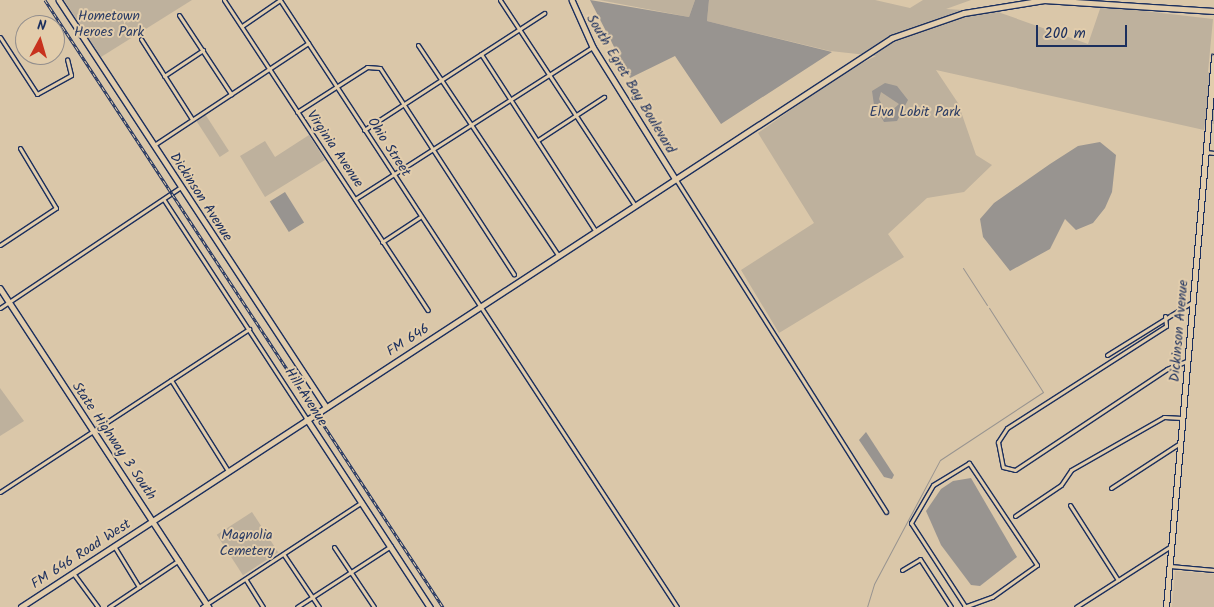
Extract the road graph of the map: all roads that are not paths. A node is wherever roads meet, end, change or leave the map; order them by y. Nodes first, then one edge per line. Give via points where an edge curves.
1 (59, 0) edge
2 (224, 0) edge
3 (280, 0) edge
4 (572, 0) edge
5 (501, 1) edge
6 (1214, 11) edge
7 (544, 13) dead end
8 (179, 15) dead end
9 (242, 26) junction
10 (519, 29) junction
11 (0, 38) edge
12 (141, 39) dead end
13 (308, 43) junction
14 (418, 45) dead end
15 (593, 47) junction
16 (203, 50) junction
17 (481, 54) junction
18 (1214, 57) edge
19 (67, 59) dead end
20 (270, 69) junction
21 (548, 74) junction
22 (164, 76) junction
23 (442, 80) junction
24 (337, 87) junction
25 (231, 94) junction
26 (604, 97) dead end
27 (510, 98) junction
28 (404, 104) junction
29 (297, 112) junction
30 (576, 115) junction
31 (192, 119) junction
32 (471, 124) junction
33 (364, 130) junction
34 (538, 140) junction
35 (154, 145) junction
36 (20, 148) dead end
37 (432, 149) junction
38 (1206, 152) junction
39 (1214, 153) edge
40 (393, 174) junction
41 (675, 178) junction
42 (181, 187) junction
43 (355, 199) junction
44 (164, 200) junction
45 (634, 204) junction
46 (420, 217) junction
47 (595, 230) junction
48 (382, 242) junction
49 (0, 244) edge
50 (558, 255) junction
51 (514, 274) dead end
52 (0, 288) edge
53 (9, 302) junction
54 (1192, 302) junction
55 (479, 307) junction
56 (0, 308) edge
57 (428, 310) dead end
58 (1165, 316) junction
59 (249, 329) junction
60 (1107, 355) dead end
61 (1187, 361) junction
62 (172, 380) junction
63 (326, 407) junction
64 (1182, 418) junction
65 (307, 419) junction
66 (93, 430) junction
67 (1180, 443) junction
68 (228, 471) junction
69 (1111, 488) dead end
70 (0, 492) edge
71 (362, 502) junction
72 (1070, 505) dead end
73 (886, 512) dead end
74 (1015, 516) dead end
75 (153, 520) junction
76 (323, 529) junction
77 (326, 533) dead end
78 (114, 546) junction
79 (391, 546) junction
80 (1171, 546) junction
81 (334, 547) dead end
82 (284, 555) junction
83 (179, 560) junction
84 (1170, 566) junction
85 (902, 570) dead end
86 (1214, 570) edge
87 (351, 572) junction
88 (73, 573) junction
89 (246, 580) junction
90 (1118, 580) junction
91 (140, 587) junction
92 (312, 597) junction
93 (208, 605) edge
94 (964, 606) edge
95 (21, 607) edge
96 (98, 607) edge
97 (109, 607) edge
98 (202, 607) edge
99 (263, 607) edge
100 (297, 607) edge
101 (319, 607) edge
102 (374, 607) edge
103 (430, 607) edge
104 (677, 607) edge
105 (951, 607) edge
106 (1076, 607) edge
107 (1166, 607) edge

1 - 35 main road, Dickinson Avenue
2 - 9 street, Virginia Avenue
3 - 9 street
3 - 13 street, Ohio Street
4 - 15 main road, South Egret Bay Boulevard
5 - 10 street
6 - 41 main road, FM 646 via 1044,0 964,12 892,38
7 - 10 street
8 - 16 street
9 - 20 street, Virginia Avenue
10 - 17 street
10 - 21 street
11 - 19 street via 37,94 71,75
12 - 22 street
13 - 20 street
13 - 24 street, Ohio Street
14 - 23 street
15 - 21 street
15 - 41 main road, South Egret Bay Boulevard
16 - 22 street
16 - 25 street
17 - 23 street
17 - 27 street
18 - 38 main road, Dickinson Avenue
20 - 25 street
20 - 29 street, Virginia Avenue
21 - 27 street
21 - 30 street
22 - 31 street
23 - 28 street
23 - 32 street
24 - 28 street via 367,68 382,69
24 - 29 street
24 - 33 street, Ohio Street
25 - 31 street
26 - 30 street
27 - 32 street
27 - 34 street
28 - 33 street
28 - 37 street
29 - 43 street, Virginia Avenue
30 - 34 street
30 - 45 street
31 - 35 street
32 - 37 street
32 - 50 street
33 - 40 street, Ohio Street
34 - 47 street
35 - 42 main road, Dickinson Avenue
36 - 49 street via 56,206
37 - 40 street
37 - 51 street
38 - 39 street
38 - 54 main road, Dickinson Avenue
40 - 43 street
40 - 46 street, Ohio Street
41 - 45 main road, FM 646 / FM 646
41 - 73 street
42 - 44 street
42 - 63 main road, Dickinson Avenue
43 - 48 street, Virginia Avenue
44 - 53 street
44 - 59 street, Hill Avenue
45 - 47 main road, FM 646 / FM 646
46 - 48 street
46 - 55 street, Ohio Street
47 - 50 main road, FM 646 / FM 646
48 - 57 street, Virginia Avenue
50 - 55 main road, FM 646 / FM 646
52 - 53 main road, State Highway 3 South
53 - 56 street
53 - 66 main road, State Highway 3 South
54 - 58 street
54 - 61 main road, Dickinson Avenue
55 - 63 main road, FM 646 / FM 646
55 - 104 street, Ohio Street
58 - 60 street
58 - 61 street via 1166,326 1007,428 998,442 1003,467 1014,470 1180,361
59 - 62 street
59 - 65 street, Hill Avenue
61 - 64 main road, Dickinson Avenue
62 - 66 street
62 - 68 street
63 - 65 main road, FM 646 / FM 646
64 - 67 main road, Dickinson Avenue
64 - 74 street via 1164,417 1072,470 1061,485
65 - 68 main road, FM 646 / FM 646
65 - 71 main road, Hill Avenue
66 - 70 street
66 - 75 main road, State Highway 3 South
67 - 69 street
67 - 80 main road, Dickinson Avenue
68 - 75 main road, FM 646 / FM 646
71 - 76 street
71 - 79 main road, Hill Avenue
72 - 90 street
75 - 78 main road, FM 646 Road West / FM 646
75 - 83 main road, State Highway 3 South
76 - 77 street
76 - 82 street
78 - 88 main road, FM 646 Road West / FM 646
78 - 91 street
79 - 87 street
79 - 103 main road, Hill Avenue
80 - 84 main road, Dickinson Avenue
80 - 90 street
81 - 87 street
82 - 89 street
82 - 92 street
83 - 91 street
83 - 93 main road, State Highway 3 South
84 - 86 street
84 - 107 main road, Dickinson Avenue
85 - 105 street via 920,559
87 - 92 street
87 - 102 street
88 - 95 main road, FM 646 Road West / FM 646
88 - 96 street
89 - 93 street
89 - 99 street
90 - 106 street
91 - 97 street
92 - 100 street
92 - 101 street
93 - 98 street
94 - 94 street via 911,523 933,485 969,463 1037,565 992,597

